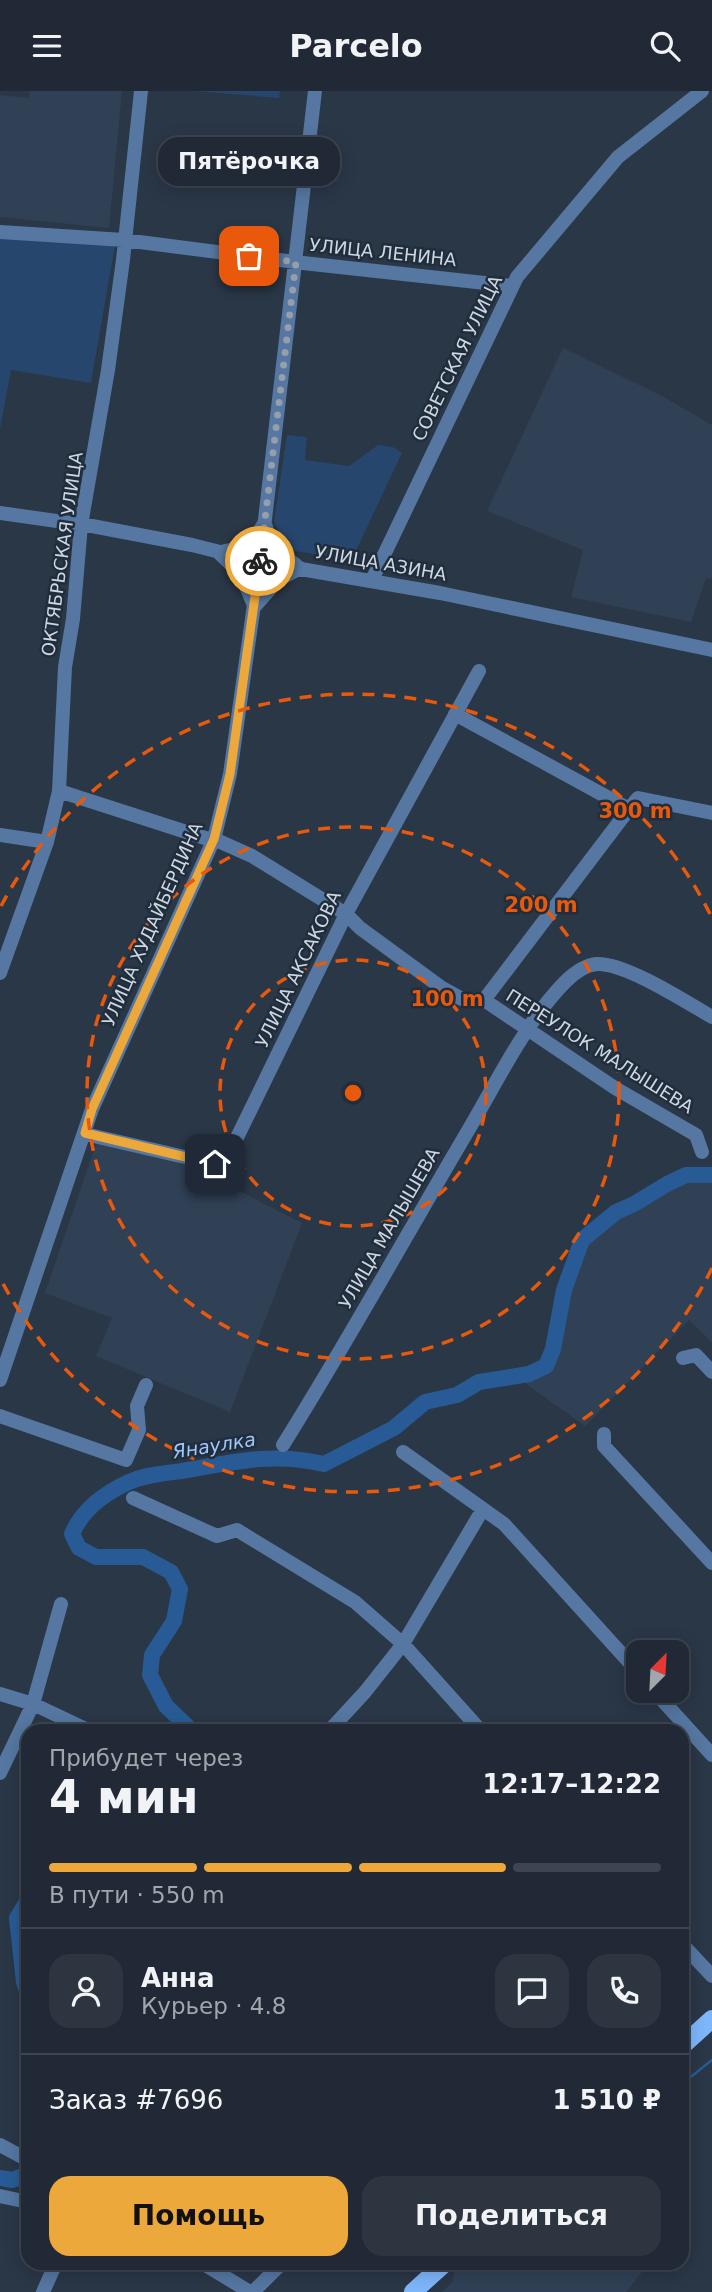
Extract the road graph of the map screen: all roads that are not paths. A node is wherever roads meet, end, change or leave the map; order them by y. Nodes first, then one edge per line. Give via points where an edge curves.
1 (141, 91) edge
2 (315, 91) edge
3 (702, 91) edge
4 (0, 232) edge
5 (124, 240) junction
6 (296, 262) junction
7 (512, 286) junction
8 (0, 513) edge
9 (265, 520) junction
10 (81, 525) junction
11 (216, 552) junction
12 (260, 562) junction
13 (300, 568) junction
14 (372, 580) junction
15 (254, 607) junction
16 (712, 650) edge
17 (479, 671) dead end
18 (454, 714) junction
19 (59, 791) junction
20 (629, 810) junction
21 (712, 813) edge
22 (0, 835) edge
23 (214, 839) junction
24 (47, 842) junction
25 (346, 915) junction
26 (0, 973) edge
27 (484, 1000) junction
28 (712, 1017) edge
29 (528, 1030) junction
30 (85, 1133) junction
31 (702, 1152) dead end
32 (683, 1358) dead end
33 (712, 1371) edge
34 (0, 1380) edge
35 (146, 1385) dead end
36 (0, 1416) edge
37 (604, 1434) dead end
38 (284, 1445) dead end
39 (403, 1452) dead end
40 (133, 1498) dead end
41 (483, 1509) junction
42 (712, 1563) edge
43 (61, 1604) dead end
44 (403, 1644) junction
45 (626, 1659) edge
46 (0, 1694) edge
47 (665, 1703) edge
48 (33, 1704) junction
49 (23, 1724) edge
50 (75, 1724) edge
51 (335, 1724) edge
52 (471, 1724) edge
53 (684, 1724) edge
54 (21, 1729) edge
55 (689, 1730) edge
56 (712, 1755) edge
57 (0, 1773) edge
58 (689, 1951) edge
59 (712, 1976) edge
60 (712, 2019) edge
61 (689, 2040) edge
62 (0, 2145) edge
63 (21, 2156) edge
64 (0, 2196) edge
65 (21, 2200) edge
66 (53, 2270) edge
67 (214, 2270) edge
68 (275, 2270) edge
69 (437, 2270) edge
70 (43, 2292) edge
71 (251, 2292) edge
72 (413, 2292) edge

1 - 5 street, ОКТЯБРЬСКАЯ УЛИЦА
2 - 6 street, УЛИЦА ХУДАЙБЕРДИНА
3 - 7 street, СОВЕТСКАЯ УЛИЦА via 618,157
4 - 5 street, УЛИЦА ЛЕНИНА
5 - 6 street, УЛИЦА ЛЕНИНА
5 - 10 street, ОКТЯБРЬСКАЯ УЛИЦА via 108,370
6 - 7 street, УЛИЦА ЛЕНИНА
6 - 9 street, УЛИЦА ХУДАЙБЕРДИНА
7 - 14 street, СОВЕТСКАЯ УЛИЦА
8 - 10 street, УЛИЦА АЗИНА
9 - 11 street via 241,550
9 - 12 street, УЛИЦА ХУДАЙБЕРДИНА
9 - 13 street via 272,544
10 - 11 street, УЛИЦА АЗИНА
10 - 19 street, ОКТЯБРЬСКАЯ УЛИЦА via 65,667
11 - 12 street, УЛИЦА АЗИНА
11 - 15 street via 241,574
12 - 13 street, УЛИЦА АЗИНА
12 - 15 street, УЛИЦА ХУДАЙБЕРДИНА
13 - 14 street, УЛИЦА АЗИНА
13 - 15 street via 278,580
14 - 16 street, УЛИЦА АЗИНА
15 - 23 street, УЛИЦА ХУДАЙБЕРДИНА via 230,774
17 - 18 street, УЛИЦА АКСАКОВА
18 - 20 street
18 - 25 street, УЛИЦА АКСАКОВА
19 - 23 street, ПЕРЕУЛОК МАЛЫШЕВА
19 - 24 street, ОКТЯБРЬСКАЯ УЛИЦА
20 - 21 street via 638,799
20 - 27 street
22 - 24 street
23 - 25 street, ПЕРЕУЛОК МАЛЫШЕВА via 252,856
23 - 30 street, УЛИЦА ХУДАЙБЕРДИНА
24 - 26 street, ОКТЯБРЬСКАЯ УЛИЦА
25 - 27 street, ПЕРЕУЛОК МАЛЫШЕВА via 442,988 462,999
25 - 30 street, УЛИЦА АКСАКОВА via 229,1154 215,1164
27 - 29 street, ПЕРЕУЛОК МАЛЫШЕВА
28 - 29 street, УЛИЦА МАЛЫШЕВА via 647,980 597,964 579,969 564,983
29 - 31 street, ПЕРЕУЛОК МАЛЫШЕВА via 696,1135
29 - 38 street, УЛИЦА МАЛЫШЕВА
30 - 34 street, УЛИЦА ХУДАЙБЕРДИНА
32 - 33 street via 696,1355
35 - 36 street via 137,1406 139,1430 126,1460
37 - 42 street via 604,1446
39 - 41 street
40 - 44 street via 217,1537 237,1530 355,1602
41 - 44 street
41 - 45 street via 504,1524
43 - 48 street
44 - 51 street
44 - 52 street
46 - 48 street
47 - 53 street
48 - 49 street
48 - 50 street
54 - 57 street
55 - 56 street
58 - 59 street
60 - 61 main road
62 - 63 street
64 - 65 street
66 - 70 street
67 - 71 street
68 - 71 street
69 - 72 main road

